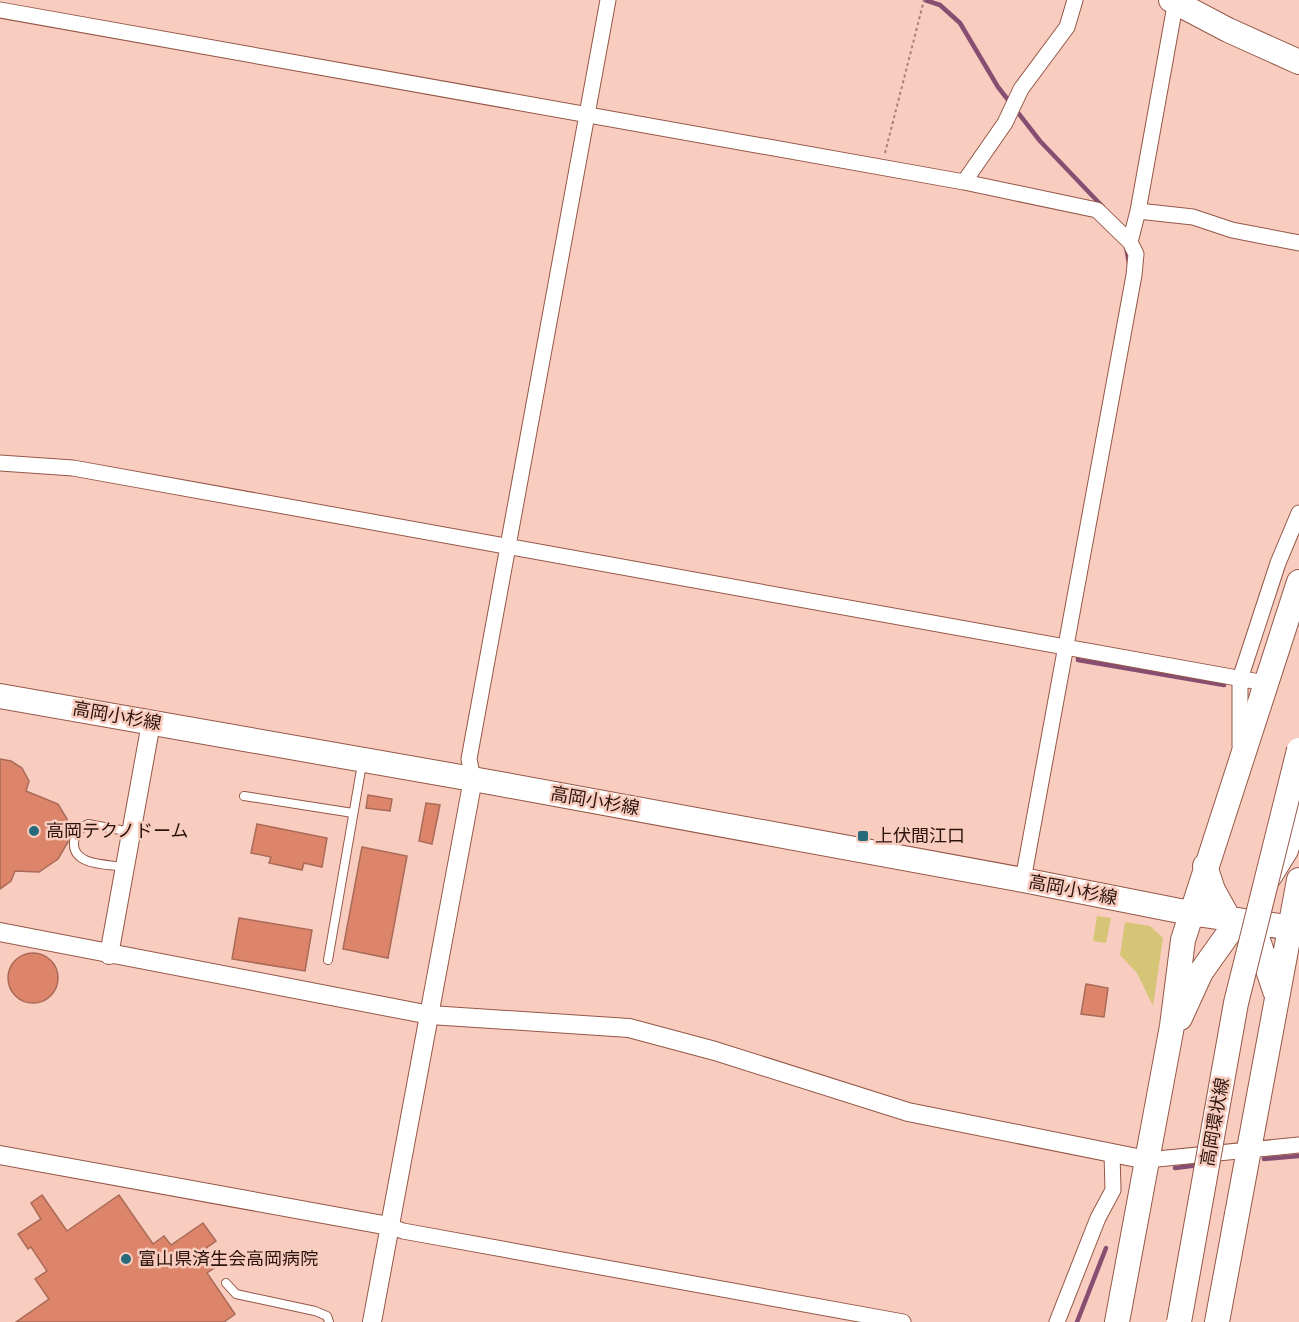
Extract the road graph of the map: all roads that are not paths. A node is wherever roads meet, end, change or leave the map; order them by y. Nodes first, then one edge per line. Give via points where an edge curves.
1 (608, 0) edge
2 (1075, 0) edge
3 (1174, 1) edge
4 (0, 10) edge
5 (1299, 62) edge
6 (586, 116) junction
7 (964, 182) junction
8 (1138, 211) junction
9 (1129, 242) junction
10 (1299, 243) edge
11 (0, 463) edge
12 (1299, 513) edge
13 (508, 548) junction
14 (1299, 582) edge
15 (1067, 646) junction
16 (1240, 679) junction
17 (1265, 683) junction
18 (0, 696) edge
19 (151, 723) junction
20 (1299, 750) edge
21 (363, 760) junction
22 (1240, 762) junction
23 (473, 779) junction
24 (244, 796) dead end
25 (1299, 810) edge
26 (353, 813) junction
27 (132, 832) junction
28 (1205, 866) junction
29 (125, 867) junction
30 (1023, 880) junction
31 (1299, 880) edge
32 (1190, 913) junction
33 (1241, 921) junction
34 (1294, 928) edge
35 (0, 932) edge
36 (109, 955) junction
37 (328, 960) dead end
38 (1278, 1002) junction
39 (430, 1015) junction
40 (1170, 1039) junction
41 (1299, 1145) edge
42 (1249, 1151) junction
43 (1112, 1154) junction
44 (0, 1155) edge
45 (1147, 1160) junction
46 (389, 1226) junction
47 (226, 1283) dead end
48 (329, 1322) edge
49 (372, 1322) edge
50 (903, 1322) edge
51 (1057, 1322) edge
52 (1117, 1322) edge
53 (1179, 1322) edge
54 (1217, 1322) edge

1 - 6 street
2 - 7 street via 1067,27 1021,89 1005,123
3 - 5 main road
3 - 8 street
4 - 6 street
6 - 7 street
6 - 13 street
7 - 9 street via 1097,210
8 - 9 street
8 - 10 street via 1193,217 1232,230
9 - 15 street via 1136,254 1134,275
11 - 13 street via 73,468
12 - 16 street via 1278,562
13 - 15 street
13 - 23 street via 469,759
14 - 17 main road
15 - 16 street
15 - 30 street
16 - 17 street
16 - 22 street
17 - 22 main road
18 - 19 main road, 高岡小杉線
19 - 21 main road, 高岡小杉線
19 - 27 street
20 - 53 main road, 高岡環状線, bridge via 1236,1003
21 - 23 main road, 高岡小杉線
21 - 26 lane
22 - 28 main road
23 - 30 main road, 高岡小杉線
23 - 39 street
24 - 26 lane
25 - 33 main road via 1286,850
26 - 37 lane
27 - 29 street
27 - 29 lane via 88,824 80,829 74,842 76,855 83,860
28 - 32 main road
28 - 33 main road via 1213,890
29 - 36 street
30 - 32 main road, 高岡小杉線
31 - 34 main road
32 - 33 main road
32 - 40 main road
33 - 34 main road
33 - 38 main road
33 - 40 main road via 1201,972
34 - 38 main road
35 - 36 street
36 - 39 street
38 - 42 main road
39 - 43 street via 629,1028 716,1050 908,1112
39 - 46 street
40 - 45 main road
41 - 42 street
42 - 45 street
42 - 54 main road
43 - 45 street
43 - 51 street via 1113,1190
44 - 46 street
45 - 52 main road
46 - 49 street
46 - 50 street
47 - 48 lane via 236,1294 315,1311 327,1316

